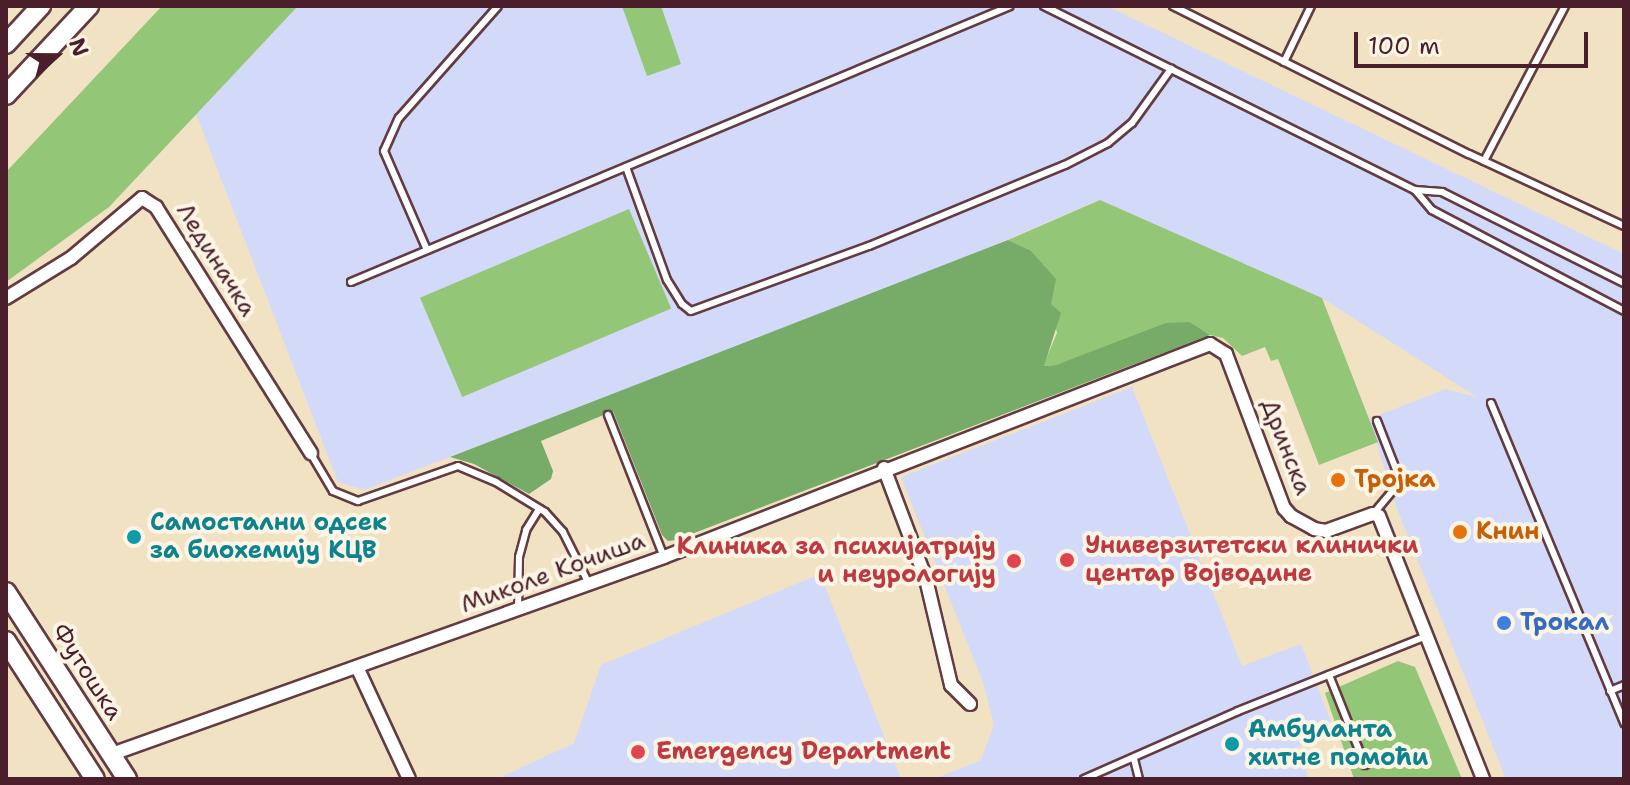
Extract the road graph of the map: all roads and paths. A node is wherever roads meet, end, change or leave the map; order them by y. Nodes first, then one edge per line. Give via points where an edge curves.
1 (41, 6) edge
2 (89, 6) edge
3 (498, 6) edge
4 (1010, 6) edge
5 (1044, 6) edge
6 (1173, 6) edge
7 (1311, 6) edge
8 (1565, 6) edge
9 (6, 44) edge
10 (1284, 62) junction
11 (1171, 69) junction
12 (6, 95) edge
13 (1484, 161) junction
14 (626, 167) junction
15 (1415, 190) junction
16 (1624, 226) edge
17 (427, 250) junction
18 (351, 282) dead end
19 (1624, 283) edge
20 (6, 298) edge
21 (1624, 311) edge
22 (1226, 354) joint
23 (1491, 403) dead end
24 (608, 415) dead end
25 (1377, 421) dead end
26 (311, 453) joint
27 (884, 468) junction
28 (539, 509) junction
29 (1373, 514) junction
30 (664, 557) junction
31 (589, 584) junction
32 (6, 592) edge
33 (518, 610) junction
34 (1426, 636) junction
35 (6, 641) edge
36 (357, 667) junction
37 (1329, 675) junction
38 (1624, 685) edge
39 (1610, 691) junction
40 (970, 704) dead end
41 (1624, 723) edge
42 (112, 754) junction
43 (1134, 759) junction
44 (1365, 765) dead end
45 (95, 779) edge
46 (127, 779) edge
47 (409, 779) edge
48 (1084, 779) edge
49 (1139, 779) edge
50 (1483, 779) edge

1 - 9 main road
2 - 12 main road
3 - 17 lane via 399,118 384,151
4 - 14 lane
5 - 11 lane
6 - 10 lane
7 - 10 lane
8 - 13 lane
10 - 13 lane
11 - 14 lane via 1132,123 1076,160 869,246 691,311 667,280
11 - 15 lane
13 - 16 lane
14 - 17 lane
15 - 19 lane via 1442,192
15 - 21 lane via 1432,210
17 - 18 lane
20 - 26 street, Лединачка via 71,258 142,198 156,207
22 - 27 street, Миколе Кочиша via 1216,345 1202,347
22 - 29 street, Дринска via 1291,516 1326,531
23 - 39 lane
24 - 30 lane
25 - 29 lane via 1397,472 1397,486
26 - 28 lane via 333,491 358,501 458,466
27 - 30 street, Миколе Кочиша
27 - 40 street via 926,579 951,685
28 - 31 lane via 563,532
28 - 33 lane via 519,557
29 - 34 street via 1379,516
30 - 31 street, Миколе Кочиша
31 - 33 street, Миколе Кочиша
32 - 42 main road, Футошка
33 - 36 street, Миколе Кочиша
34 - 37 lane
34 - 50 street
35 - 45 main road
36 - 42 street, Миколе Кочиша
36 - 47 street
37 - 43 lane
37 - 44 lane
38 - 39 lane
39 - 41 lane
42 - 46 main road, Футошка
43 - 48 lane
43 - 49 lane

